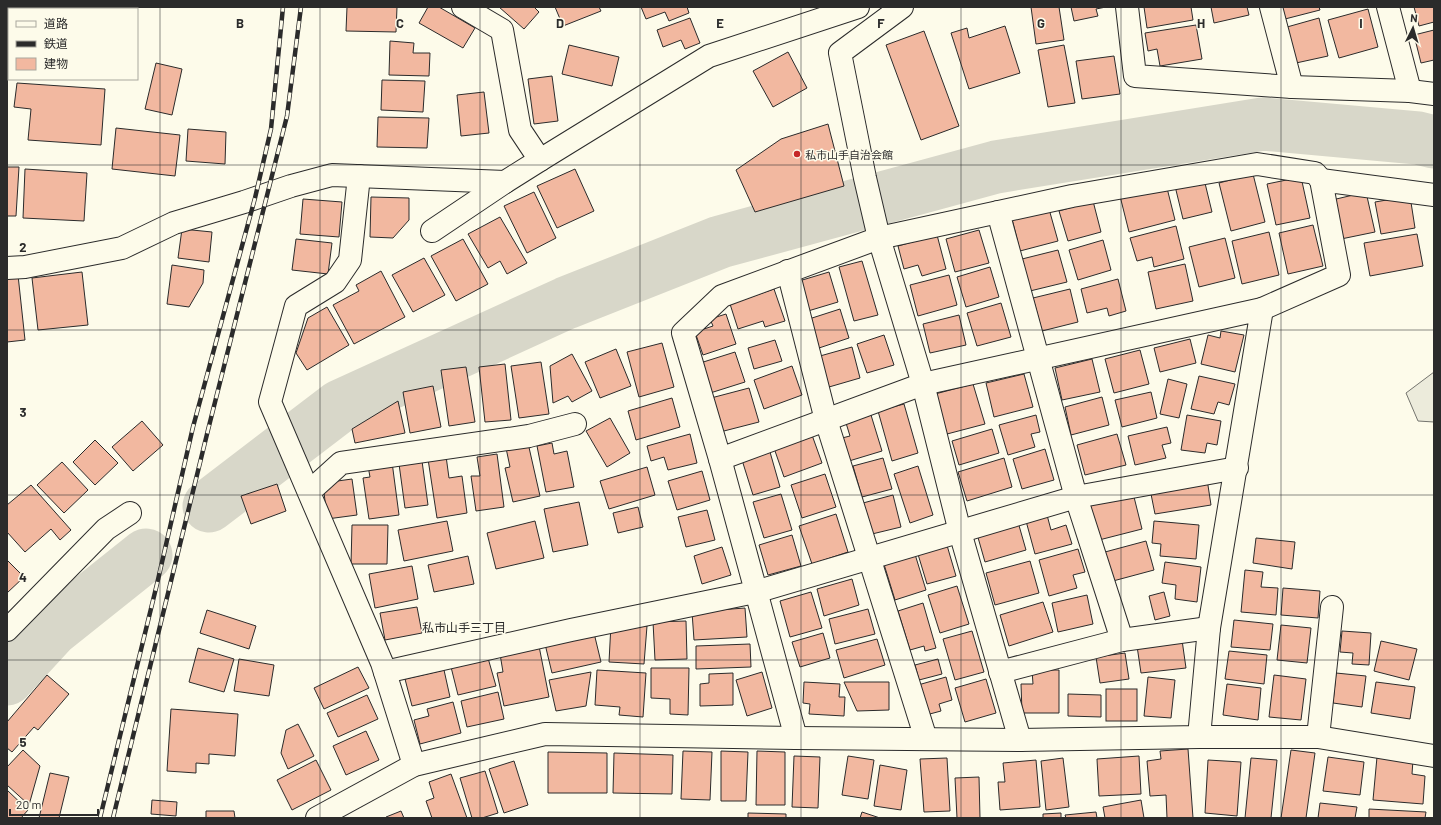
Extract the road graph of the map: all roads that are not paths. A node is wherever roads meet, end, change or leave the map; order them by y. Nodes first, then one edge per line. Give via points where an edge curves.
1 (463, 7) edge
2 (858, 7) edge
3 (902, 7) edge
4 (1127, 7) edge
5 (1271, 7) edge
6 (1388, 7) edge
7 (1292, 87) junction
8 (1410, 91) junction
9 (1434, 94) edge
10 (540, 160) junction
11 (359, 176) junction
12 (1321, 180) junction
13 (504, 182) junction
14 (1434, 195) edge
15 (998, 212) junction
16 (432, 232) dead end
17 (878, 238) junction
18 (7, 268) edge
19 (788, 272) junction
20 (1262, 309) junction
21 (1038, 358) junction
22 (923, 384) junction
23 (826, 420) junction
24 (575, 424) dead end
25 (720, 459) junction
26 (1236, 468) junction
27 (308, 488) junction
28 (1076, 497) junction
29 (130, 513) dead end
30 (960, 532) junction
31 (870, 558) junction
32 (755, 592) junction
33 (1332, 607) dead end
34 (1209, 628) junction
35 (7, 630) edge
36 (1122, 640) junction
37 (385, 672) junction
38 (1000, 672) junction
39 (1199, 737) junction
40 (1318, 737) junction
41 (796, 738) junction
42 (926, 739) junction
43 (1020, 740) junction
44 (1434, 756) edge
45 (414, 765) junction
46 (317, 818) edge

1 - 10 street via 502,30 520,130
2 - 10 street via 709,56
3 - 17 street via 840,53
4 - 7 street via 1135,76
5 - 7 street
6 - 8 street
7 - 8 street
8 - 9 street
10 - 13 street
11 - 13 street
11 - 18 street via 332,175 291,186 174,223 122,248 25,267
11 - 27 street via 350,260 336,282 296,306 270,402
12 - 14 street
12 - 15 street via 1315,174 1257,164 1072,196
12 - 20 street via 1339,275
13 - 16 street
15 - 17 street
15 - 21 street
17 - 19 street
17 - 22 street
19 - 23 street
19 - 25 street via 722,296 683,333
20 - 21 street
20 - 26 street
21 - 22 street
21 - 28 street
22 - 23 street
22 - 30 street
23 - 25 street
23 - 31 street
24 - 27 street via 529,436 341,463
25 - 32 street
26 - 28 street
26 - 34 street
27 - 37 street
28 - 30 street
28 - 36 street
29 - 35 street via 106,529
30 - 31 street
30 - 38 street
31 - 32 street
31 - 42 street
32 - 37 street
32 - 41 street
33 - 40 street
34 - 36 street
34 - 39 street
36 - 38 street
37 - 45 street
38 - 43 street
39 - 40 street
39 - 43 street
40 - 44 street
41 - 42 street
41 - 45 street via 546,734
42 - 43 street
45 - 46 street

